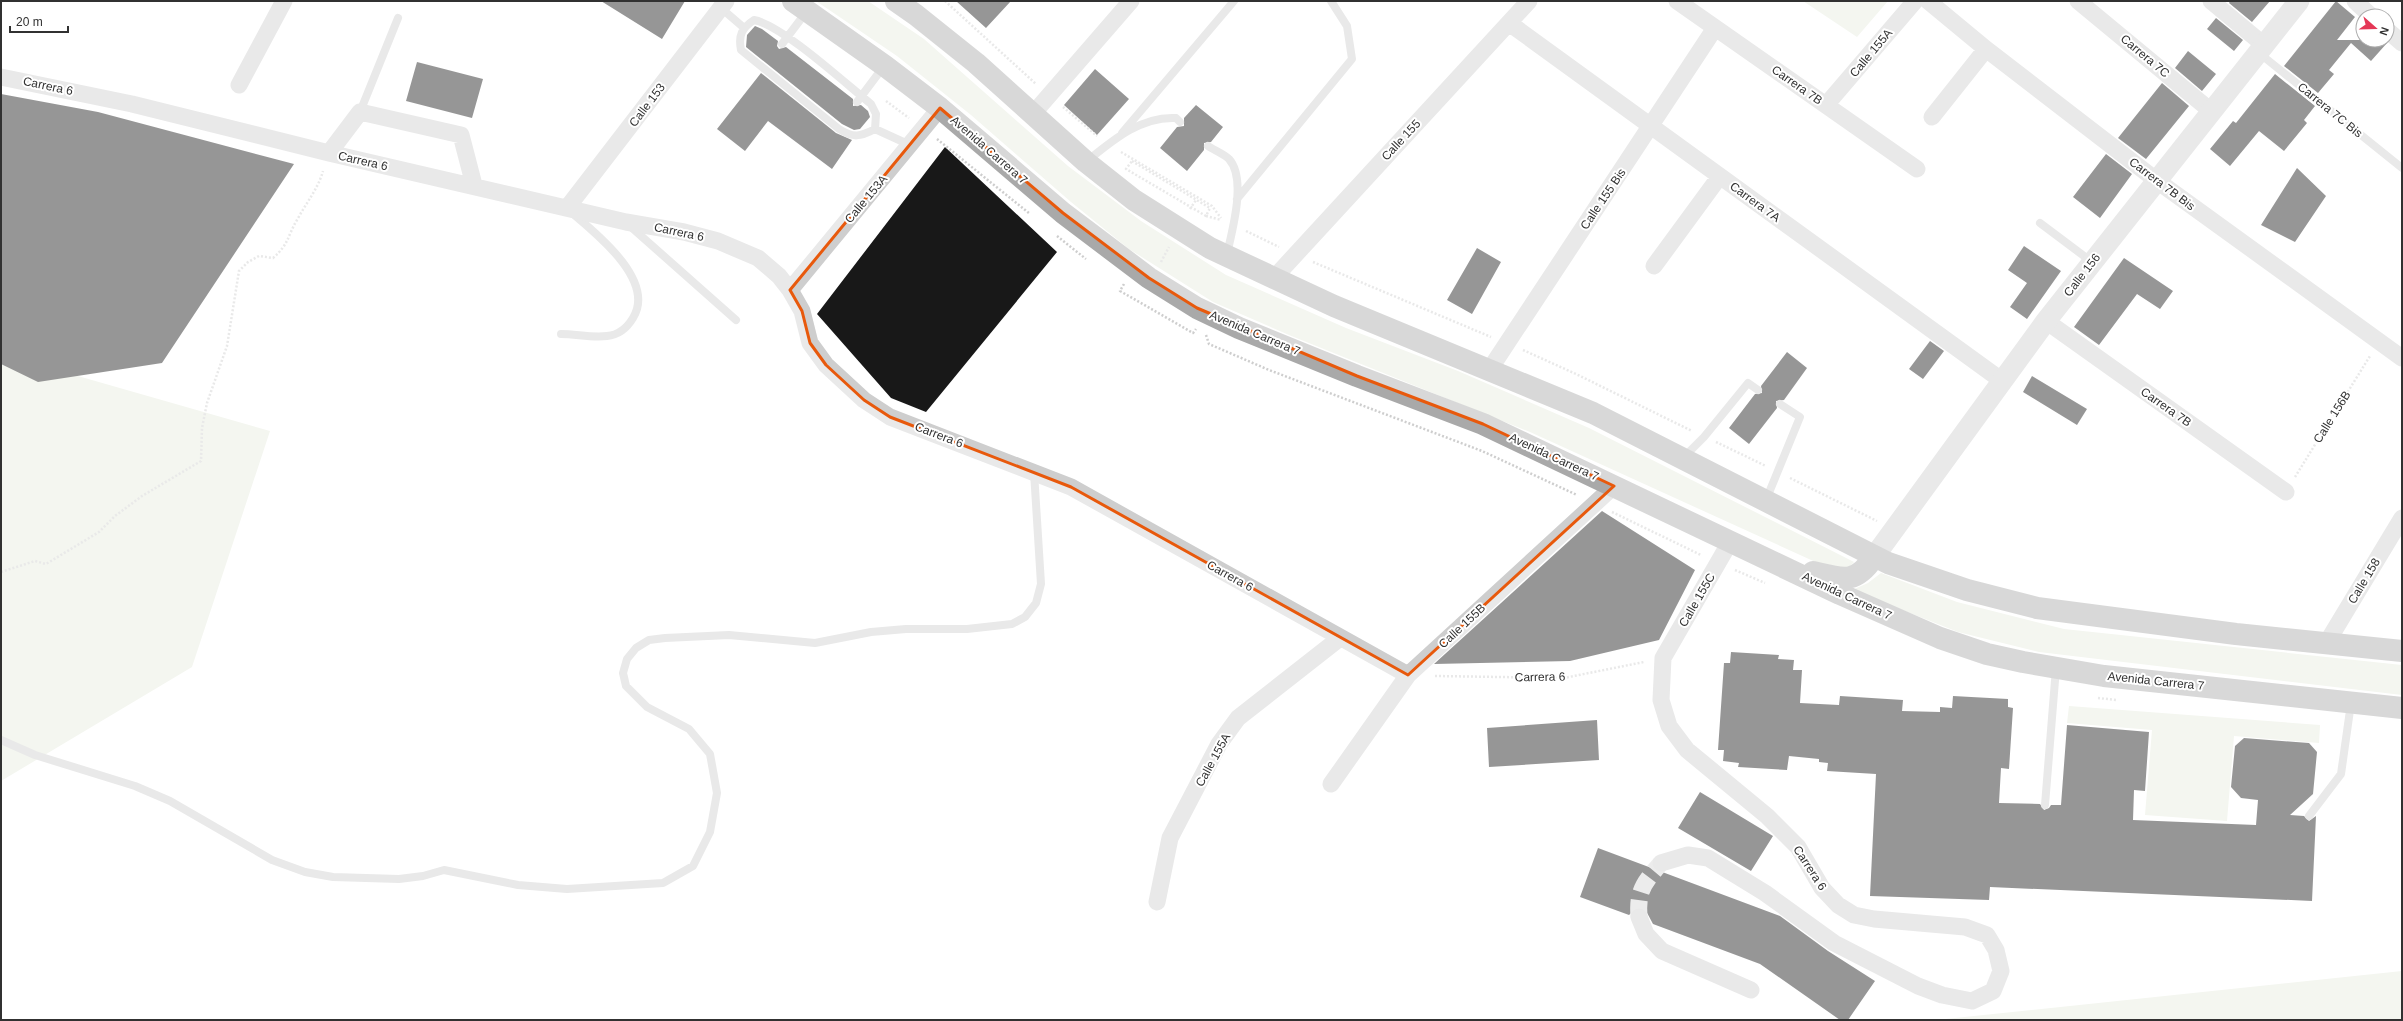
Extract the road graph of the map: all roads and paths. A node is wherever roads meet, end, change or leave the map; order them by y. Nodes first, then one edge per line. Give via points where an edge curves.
1 (284, 1) edge
2 (896, 1) edge
3 (1131, 1) edge
4 (1234, 1) edge
5 (1331, 1) edge
6 (1529, 1) edge
7 (1677, 1) edge
8 (1915, 1) edge
9 (1928, 1) edge
10 (2078, 1) edge
11 (2211, 1) edge
12 (2299, 1) edge
13 (2355, 1) edge
14 (723, 5) edge
15 (800, 6) edge
16 (2362, 8) edge
17 (398, 18) dead end
18 (1509, 23) junction
19 (743, 27) junction
20 (1715, 28) junction
21 (785, 41) junction
22 (2261, 48) junction
23 (1986, 49) junction
24 (885, 66) junction
25 (1, 77) edge
26 (239, 85) dead end
27 (868, 88) junction
28 (859, 100) junction
29 (1826, 105) junction
30 (940, 108) junction
31 (360, 112) junction
32 (2211, 112) junction
33 (1032, 115) junction
34 (1932, 117) dead end
35 (1180, 122) dead end
36 (1652, 127) junction
37 (875, 129) junction
38 (924, 129) junction
39 (1122, 133) junction
40 (911, 145) junction
41 (1208, 146) dead end
42 (329, 153) junction
43 (1134, 158) dead end
44 (1086, 162) junction
45 (2402, 168) edge
46 (1917, 169) dead end
47 (1720, 176) junction
48 (2156, 180) junction
49 (474, 186) junction
50 (1196, 199) junction
51 (1237, 199) junction
52 (567, 208) junction
53 (1190, 210) dead end
54 (1206, 216) junction
55 (1034, 218) dead end
56 (626, 222) junction
57 (2040, 223) dead end
58 (1233, 225) junction
59 (1052, 233) dead end
60 (1171, 244) dead end
61 (1296, 254) junction
62 (1227, 257) junction
63 (1088, 260) dead end
64 (2092, 262) junction
65 (1159, 265) dead end
66 (1654, 266) dead end
67 (1119, 279) dead end
68 (1273, 279) junction
69 (790, 290) junction
70 (1140, 299) dead end
71 (736, 320) dead end
72 (2046, 321) junction
73 (1204, 330) dead end
74 (561, 334) dead end
75 (2379, 342) junction
76 (1507, 343) junction
77 (2402, 358) edge
78 (1490, 369) junction
79 (2001, 380) junction
80 (1758, 390) dead end
81 (1780, 404) dead end
82 (1704, 437) junction
83 (1682, 459) junction
84 (1034, 471) junction
85 (1777, 472) junction
86 (1614, 486) junction
87 (2286, 492) joint
88 (1766, 500) junction
89 (1593, 503) junction
90 (2402, 518) edge
91 (1894, 529) junction
92 (1730, 542) junction
93 (1762, 556) junction
94 (1874, 557) junction
95 (1718, 563) junction
96 (1, 572) edge
97 (1768, 584) dead end
98 (1340, 638) junction
99 (2326, 644) junction
100 (2402, 651) edge
101 (1663, 658) junction
102 (2056, 668) junction
103 (1408, 675) junction
104 (2351, 702) junction
105 (2402, 708) edge
106 (1, 740) edge
107 (1331, 784) dead end
108 (2045, 805) dead end
109 (2309, 816) dead end
110 (1661, 863) tunnel mouth
111 (1158, 902) dead end
112 (1639, 917) tunnel mouth
113 (1751, 990) dead end

1 - 26 street
2 - 33 main road via 976,63
3 - 33 street
4 - 39 lane
5 - 51 lane via 1347,26 1352,58
6 - 18 street, Calle 155
7 - 20 street, Carrera 7B
8 - 29 street, Calle 155A
9 - 23 street, Carrera 7B Bis
10 - 32 street, Carrera 7C
11 - 22 street, Carrera 7C Bis
12 - 22 street, Calle 156
13 - 16 street
14 - 19 lane
14 - 52 street, Calle 153
15 - 21 lane
15 - 24 main road, Avenida Carrera 7
17 - 31 lane
18 - 36 street, Carrera 7A
18 - 61 street, Calle 155
19 - 21 lane via 754,20 765,22
19 - 37 lane via 739,40 741,50 841,126 850,136 861,136
20 - 29 street, Carrera 7B
20 - 36 street, Calle 155 Bis
21 - 28 lane
22 - 32 street, Calle 156
22 - 45 lane, Carrera 7C Bis
23 - 34 street
23 - 48 street, Carrera 7B Bis
24 - 27 lane
24 - 30 main road, Avenida Carrera 7
25 - 42 street, Carrera 6 via 132,104
27 - 28 lane
27 - 38 path
28 - 37 lane via 871,104 876,114
29 - 46 street, Carrera 7B
30 - 38 street, Calle 153A
30 - 86 main road, Avenida Carrera 7 via 1063,213 1149,278 1197,308 1350,374 1483,424
31 - 42 street
31 - 49 street via 461,135
32 - 48 street, Calle 156
33 - 44 main road
35 - 39 lane via 1176,118 1160,117
36 - 47 street, Carrera 7A
36 - 76 street, Calle 155 Bis
37 - 40 lane
38 - 40 street, Calle 153A
38 - 55 path
39 - 44 lane
40 - 69 street, Calle 153A
41 - 51 lane via 1230,160 1236,176
42 - 49 street, Carrera 6
42 - 96 path via 319,183 296,220 286,247 273,258 259,256 239,271 227,346 210,391 202,428 201,461 142,496 99,532 67,553 46,564 35,561
43 - 54 path via 1212,206 1223,220
44 - 62 main road via 1134,200
47 - 66 street
47 - 79 street, Carrera 7A
48 - 64 street, Calle 156
48 - 75 street, Carrera 7B Bis
49 - 52 street, Carrera 6
50 - 53 path
50 - 54 path via 1210,208
50 - 54 path via 1132,161 1126,169
51 - 58 lane
52 - 56 street, Carrera 6
52 - 74 lane via 608,245 626,267 637,288 638,310 626,329 607,336
56 - 69 street, Carrera 6 via 718,241 758,258 779,276
56 - 71 lane
57 - 64 lane
58 - 61 path
58 - 62 lane
59 - 63 path
60 - 65 path
61 - 68 street, Calle 155
61 - 76 path
62 - 68 main road
64 - 72 street, Calle 156
67 - 70 path via 1132,286 1125,283 1120,291 1138,302
68 - 78 main road
69 - 84 street, Carrera 6 via 802,312 810,342 826,365 864,400 890,417
72 - 79 street, Calle 156
72 - 87 street, Carrera 7B
73 - 89 path via 1209,344 1269,370 1482,451
75 - 77 street, Carrera 7B Bis
75 - 87 path, Calle 156B
76 - 78 street, Calle 155 Bis
76 - 82 path
78 - 83 main road via 1593,413
79 - 91 street, Calle 156
80 - 82 lane via 1748,383
81 - 85 lane via 1800,417
82 - 83 lane
82 - 85 path
83 - 88 main road
84 - 98 street, Carrera 6 via 1071,487
84 - 106 lane via 1041,584 1036,603 1025,617 1012,624 967,629 885,631 815,643 729,635 664,638 649,640 636,648 627,659 623,673 626,686 647,707 689,729 710,754 717,793 710,832 693,866 663,883 567,889 518,885 444,870 423,876 399,878 334,877 305,872 272,860 163,798 135,786 35,755
85 - 88 lane
85 - 91 path
86 - 89 street, Calle 155B
86 - 92 main road, Avenida Carrera 7
88 - 94 main road
89 - 95 path
89 - 103 street, Calle 155B
90 - 99 street, Calle 158
91 - 94 street, Calle 156
92 - 93 main road, Avenida Carrera 7
92 - 95 street, Calle 155C
93 - 94 main road via 1839,578 1854,577 1865,570
93 - 102 main road, Avenida Carrera 7 via 1940,638 1987,654
94 - 99 main road via 1937,581 2036,608
95 - 97 path
95 - 101 street, Calle 155C
98 - 103 street, Carrera 6
98 - 111 street, Calle 155A via 1238,718 1219,744 1170,838
99 - 100 main road
101 - 103 path, Carrera 6 via 1564,678
101 - 110 street, Carrera 6 via 1661,700 1669,726 1688,750 1767,816 1798,847 1822,888 1838,906 1854,915 1874,919 1965,927 1987,935 1996,950 2001,970 1993,991 1972,1001 1942,995 1918,986 1834,943 1765,893 1708,858 1688,855
102 - 104 main road, Avenida Carrera 7 via 2104,676
102 - 108 lane
103 - 107 street, Calle 155B
104 - 105 main road, Avenida Carrera 7
104 - 109 lane via 2341,774
112 - 113 street via 1646,934 1662,952

